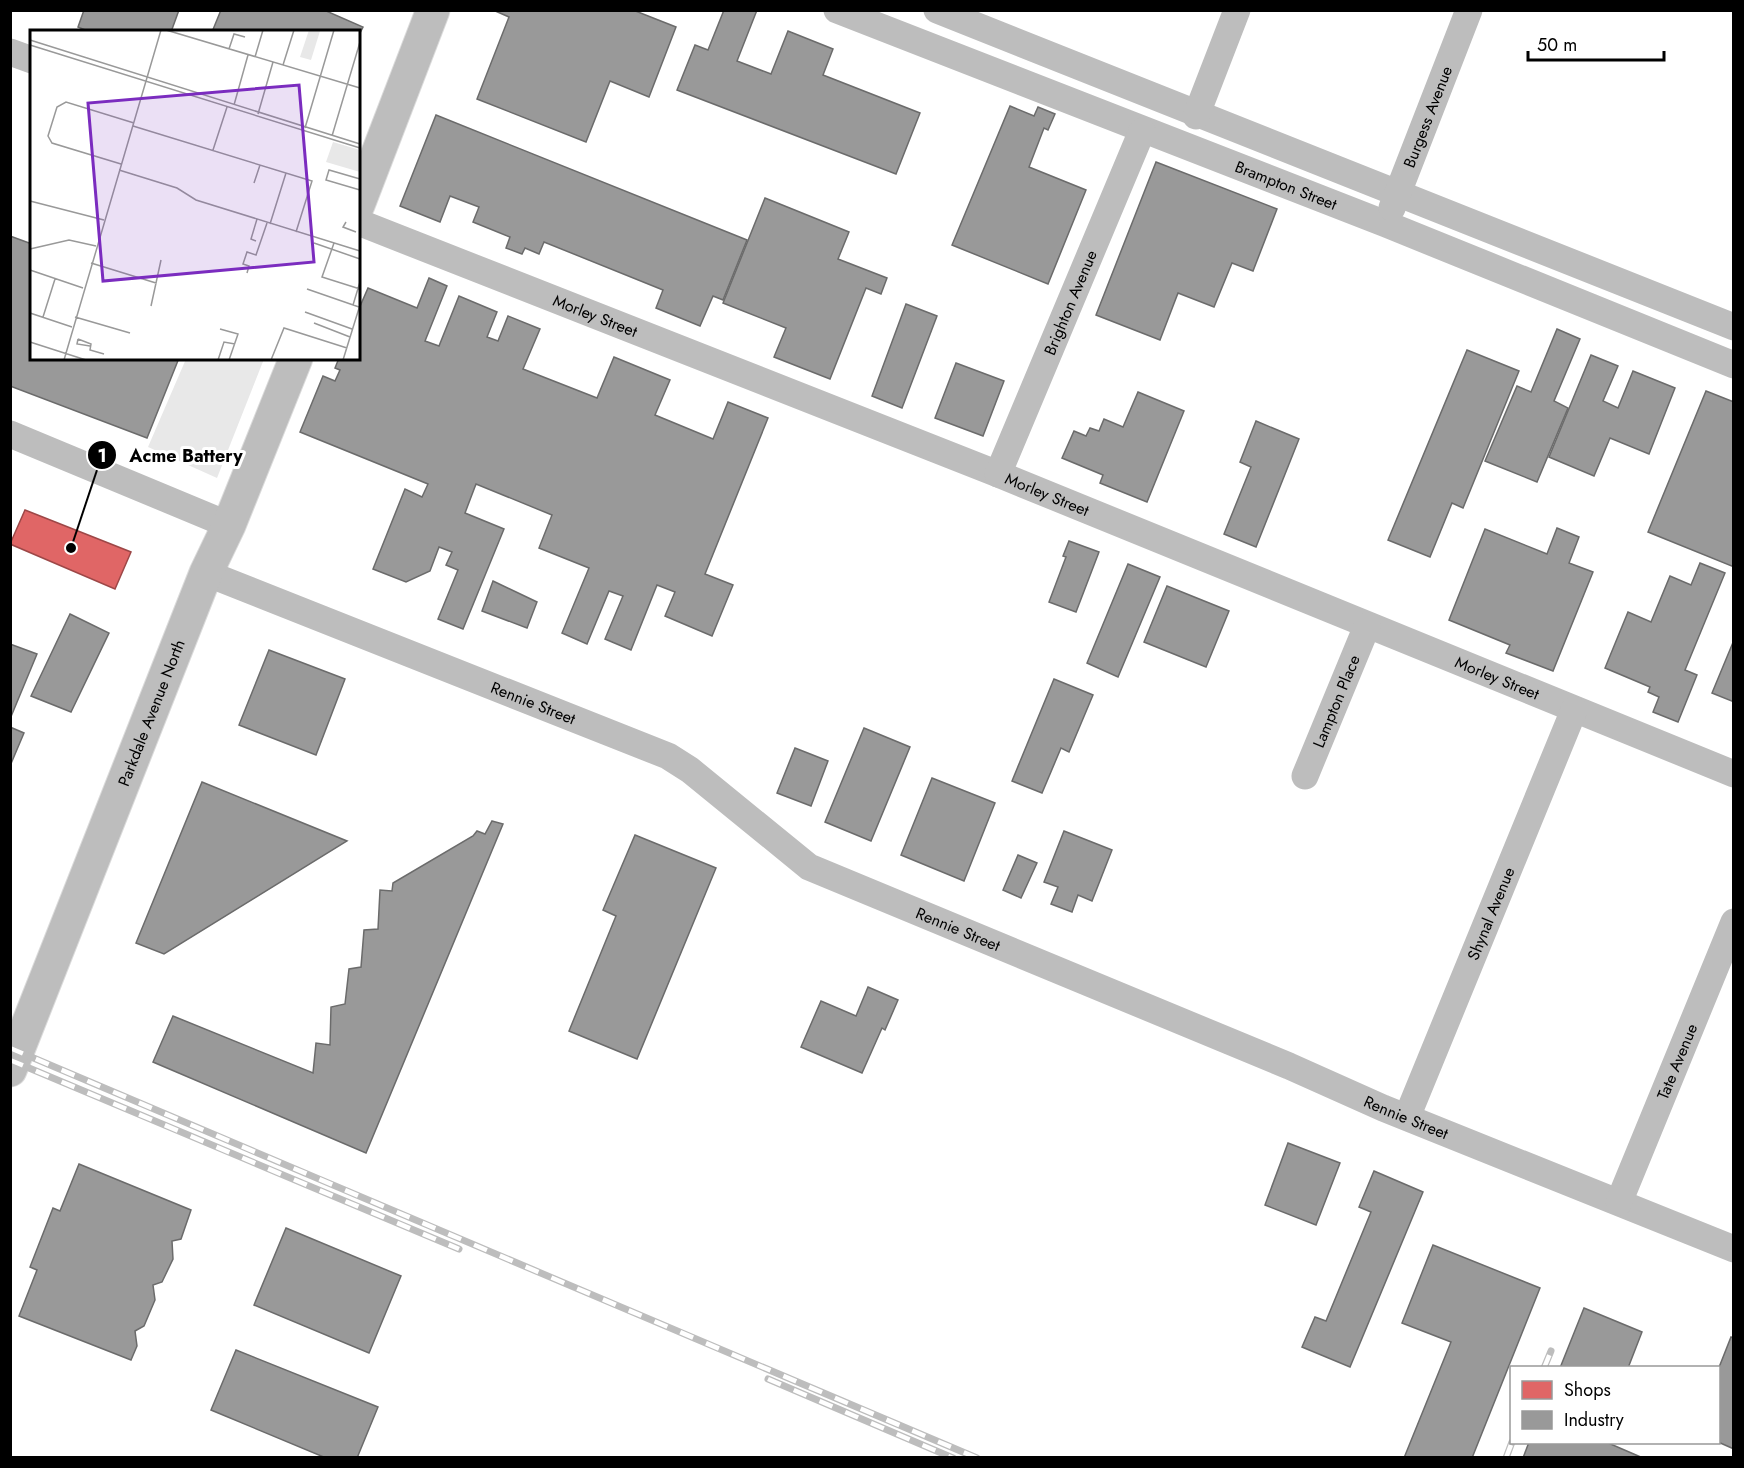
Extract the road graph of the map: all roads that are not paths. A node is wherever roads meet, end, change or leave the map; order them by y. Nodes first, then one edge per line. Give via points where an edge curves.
1 (433, 10) edge
2 (837, 10) edge
3 (937, 10) edge
4 (1237, 10) edge
5 (1469, 10) edge
6 (10, 52) edge
7 (30, 59) edge
8 (1196, 116) junction
9 (1142, 131) junction
10 (1397, 193) junction
11 (360, 202) edge
12 (1386, 224) junction
13 (1734, 327) edge
14 (295, 360) edge
15 (1734, 365) edge
16 (10, 434) edge
17 (998, 474) junction
18 (229, 525) junction
19 (206, 573) junction
20 (1367, 626) junction
21 (1574, 710) junction
22 (1734, 774) edge
23 (1305, 776) dead end
24 (1734, 922) edge
25 (10, 1070) edge
26 (1407, 1117) junction
27 (1619, 1202) junction
28 (1734, 1249) edge

1 - 11 main road
2 - 9 street, Brampton Street
3 - 8 street, Brampton Street
4 - 8 street
5 - 10 street, Burgess Avenue
6 - 7 street
8 - 10 street, Brampton Street
9 - 12 street, Brampton Street
9 - 17 street, Brighton Avenue
10 - 12 street, Burgess Avenue
10 - 13 street, Brampton Street
11 - 17 street, Morley Street
12 - 15 street, Brampton Street
14 - 18 main road, Parkdale Avenue North
16 - 18 street
17 - 20 street, Morley Street
18 - 19 main road, Parkdale Avenue North
19 - 25 main road, Parkdale Avenue North
19 - 26 street, Rennie Street via 668,756 809,867
20 - 21 street, Morley Street
20 - 23 street, Lampton Place
21 - 22 street, Morley Street
21 - 26 street, Shynal Avenue
24 - 27 street, Tate Avenue
26 - 27 street, Rennie Street
27 - 28 street, Rennie Street

